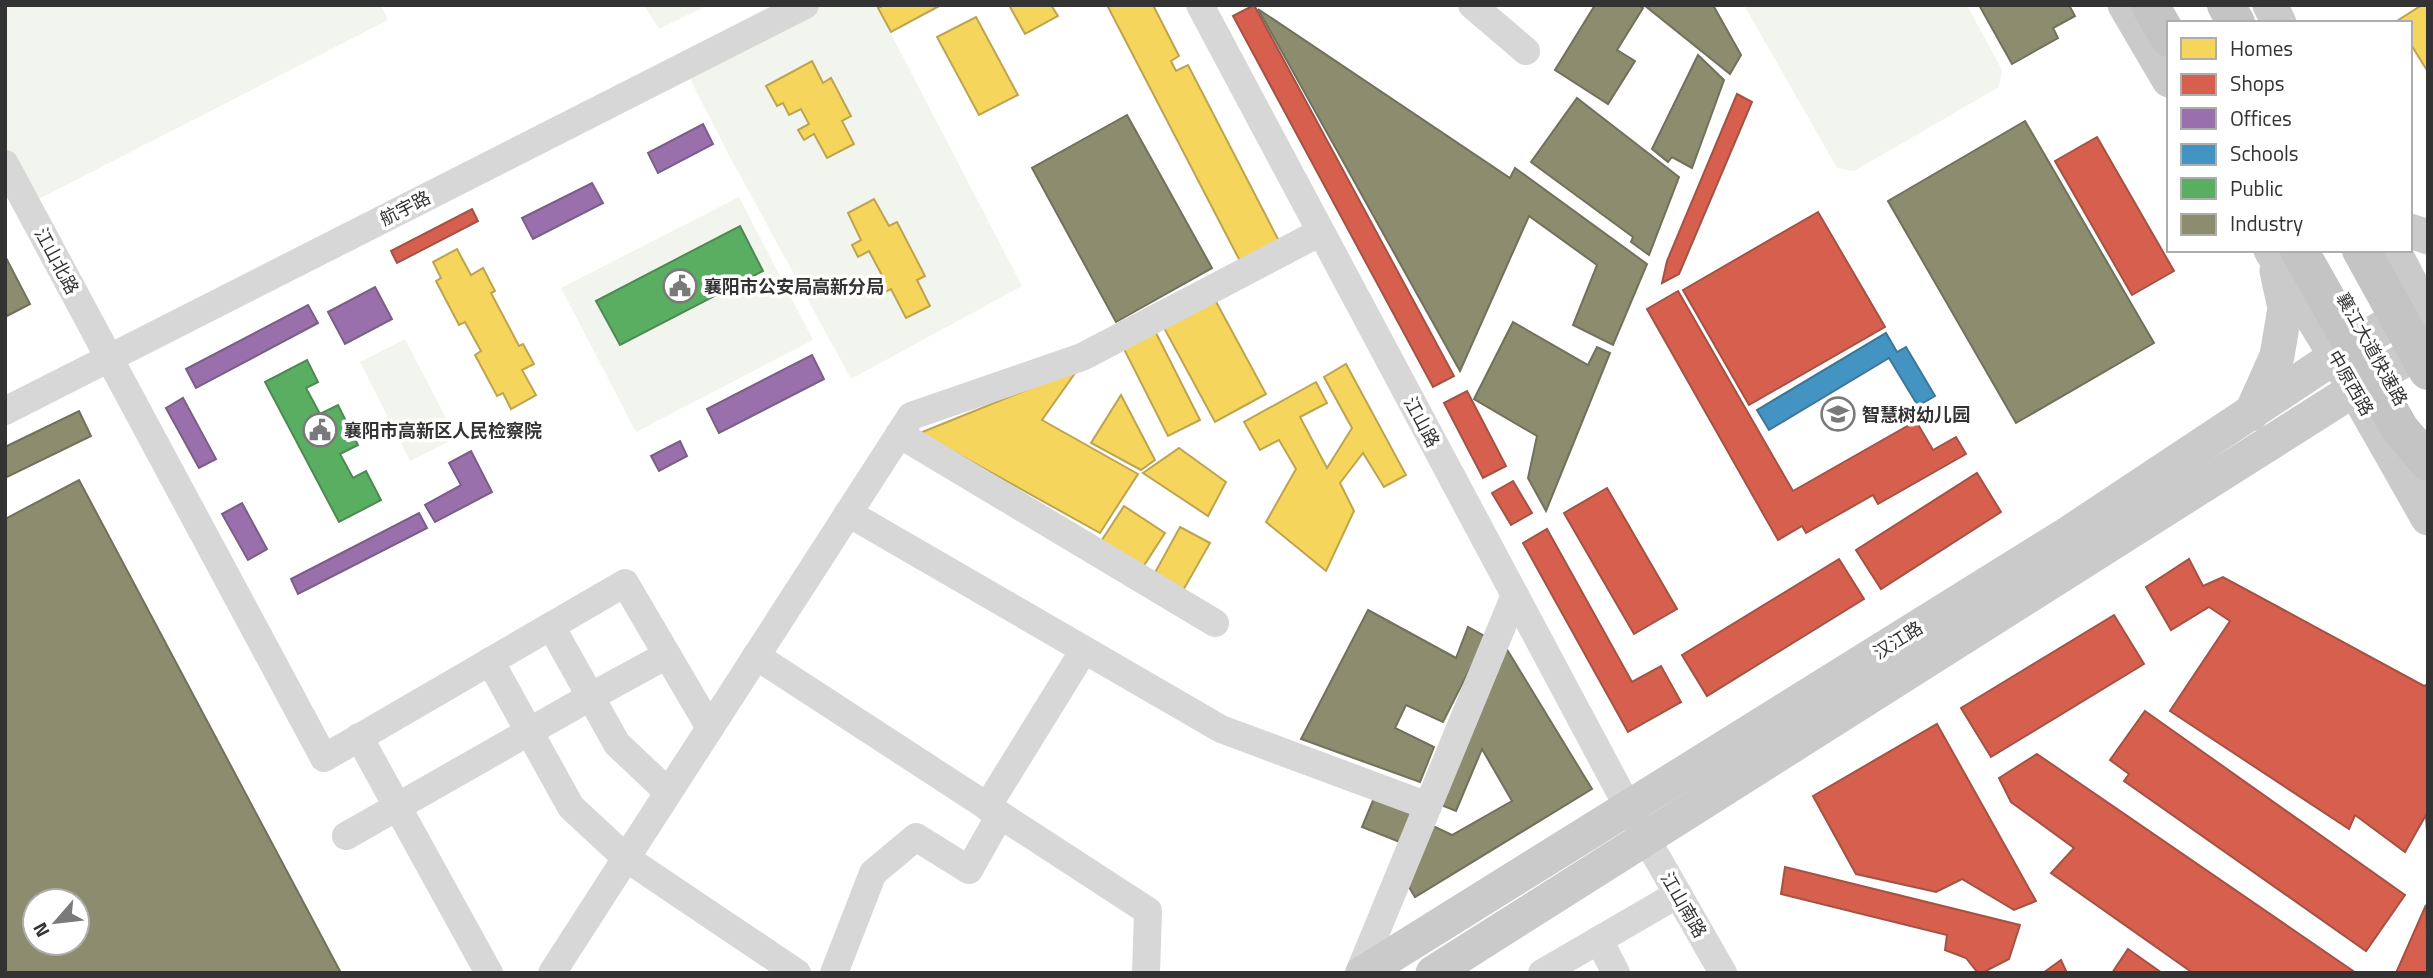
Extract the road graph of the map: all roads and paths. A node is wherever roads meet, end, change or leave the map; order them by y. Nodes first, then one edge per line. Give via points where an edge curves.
1 (805, 5) edge
2 (1200, 5) edge
3 (1472, 5) edge
4 (2124, 5) edge
5 (2150, 5) edge
6 (2180, 5) edge
7 (2226, 5) edge
8 (2255, 5) edge
9 (2270, 5) edge
10 (2189, 21) edge
11 (2234, 21) edge
12 (2263, 21) edge
13 (2278, 21) edge
14 (2167, 35) edge
15 (1526, 51) dead end
16 (2167, 77) edge
17 (5, 164) edge
18 (1321, 232) junction
19 (2281, 252) edge
20 (2317, 252) edge
21 (2362, 252) edge
22 (2379, 252) edge
23 (2394, 252) edge
24 (2426, 315) edge
25 (2428, 346) edge
26 (2336, 356) junction
27 (109, 358) junction
28 (2428, 371) edge
29 (2355, 389) junction
30 (5, 411) edge
31 (2251, 414) junction
32 (899, 434) junction
33 (2272, 442) junction
34 (2416, 455) edge
35 (848, 513) junction
36 (2428, 518) edge
37 (1515, 595) junction
38 (1216, 623) dead end
39 (551, 626) junction
40 (1084, 650) junction
41 (667, 655) junction
42 (756, 656) junction
43 (490, 661) junction
44 (590, 697) junction
45 (710, 728) junction
46 (530, 732) junction
47 (359, 737) junction
48 (668, 792) junction
49 (1428, 806) junction
50 (397, 807) junction
51 (1628, 807) junction
52 (993, 811) junction
53 (346, 836) dead end
54 (1646, 837) junction
55 (626, 858) junction
56 (1678, 894) junction
57 (1599, 940) junction
58 (489, 973) edge
59 (552, 973) edge
60 (797, 973) edge
61 (834, 973) edge
62 (1146, 973) edge
63 (1361, 973) edge
64 (1433, 973) edge
65 (1542, 973) edge
66 (1616, 973) edge
67 (1723, 973) edge

1 - 27 street, 航宇路
2 - 18 street, 江山路
3 - 15 street
4 - 16 main road
5 - 14 highway
6 - 10 highway
7 - 11 highway
8 - 12 highway
9 - 13 main road
17 - 27 street, 江山北路
18 - 32 street via 1082,357 911,416
18 - 37 street, 江山路
19 - 26 main road, 中原西路
19 - 31 main road via 2285,308 2277,356
19 - 34 highway, bridge
20 - 34 highway, 襄江大道快速路
21 - 28 highway, bridge
22 - 24 highway
23 - 24 main road
24 - 26 main road, 汉江路
25 - 29 main road, 汉江路
26 - 29 main road, 中原西路
26 - 31 main road, 汉江路
27 - 30 street, 航宇路
27 - 47 street, 江山北路 via 324,758
29 - 33 main road, 汉江路
29 - 34 main road, 中原西路
31 - 51 main road, 汉江路 via 2066,535
32 - 35 street
32 - 38 street
33 - 34 main road via 2331,422
33 - 54 main road, 汉江路
34 - 36 main road, 中原西路
35 - 40 street
35 - 42 street
37 - 49 street
37 - 51 street, 江山路
39 - 41 street via 625,583
39 - 43 street
39 - 44 street
40 - 49 street via 1221,729
40 - 52 street
41 - 44 street
41 - 45 street
42 - 45 street
42 - 52 street
43 - 46 street
43 - 47 street
44 - 46 street
44 - 48 street via 617,744
45 - 48 street
46 - 50 street
46 - 55 street via 571,807
47 - 50 street
48 - 55 street
49 - 63 street
50 - 53 street
50 - 58 street
51 - 54 street, 江山路
51 - 63 main road, 汉江路
52 - 61 street via 969,870 916,837 873,873
52 - 62 street via 1148,911
54 - 56 street, 江山南路
54 - 64 main road, 汉江路
55 - 59 street
55 - 60 street
56 - 57 street
56 - 67 street, 江山南路
57 - 65 street
57 - 66 street

